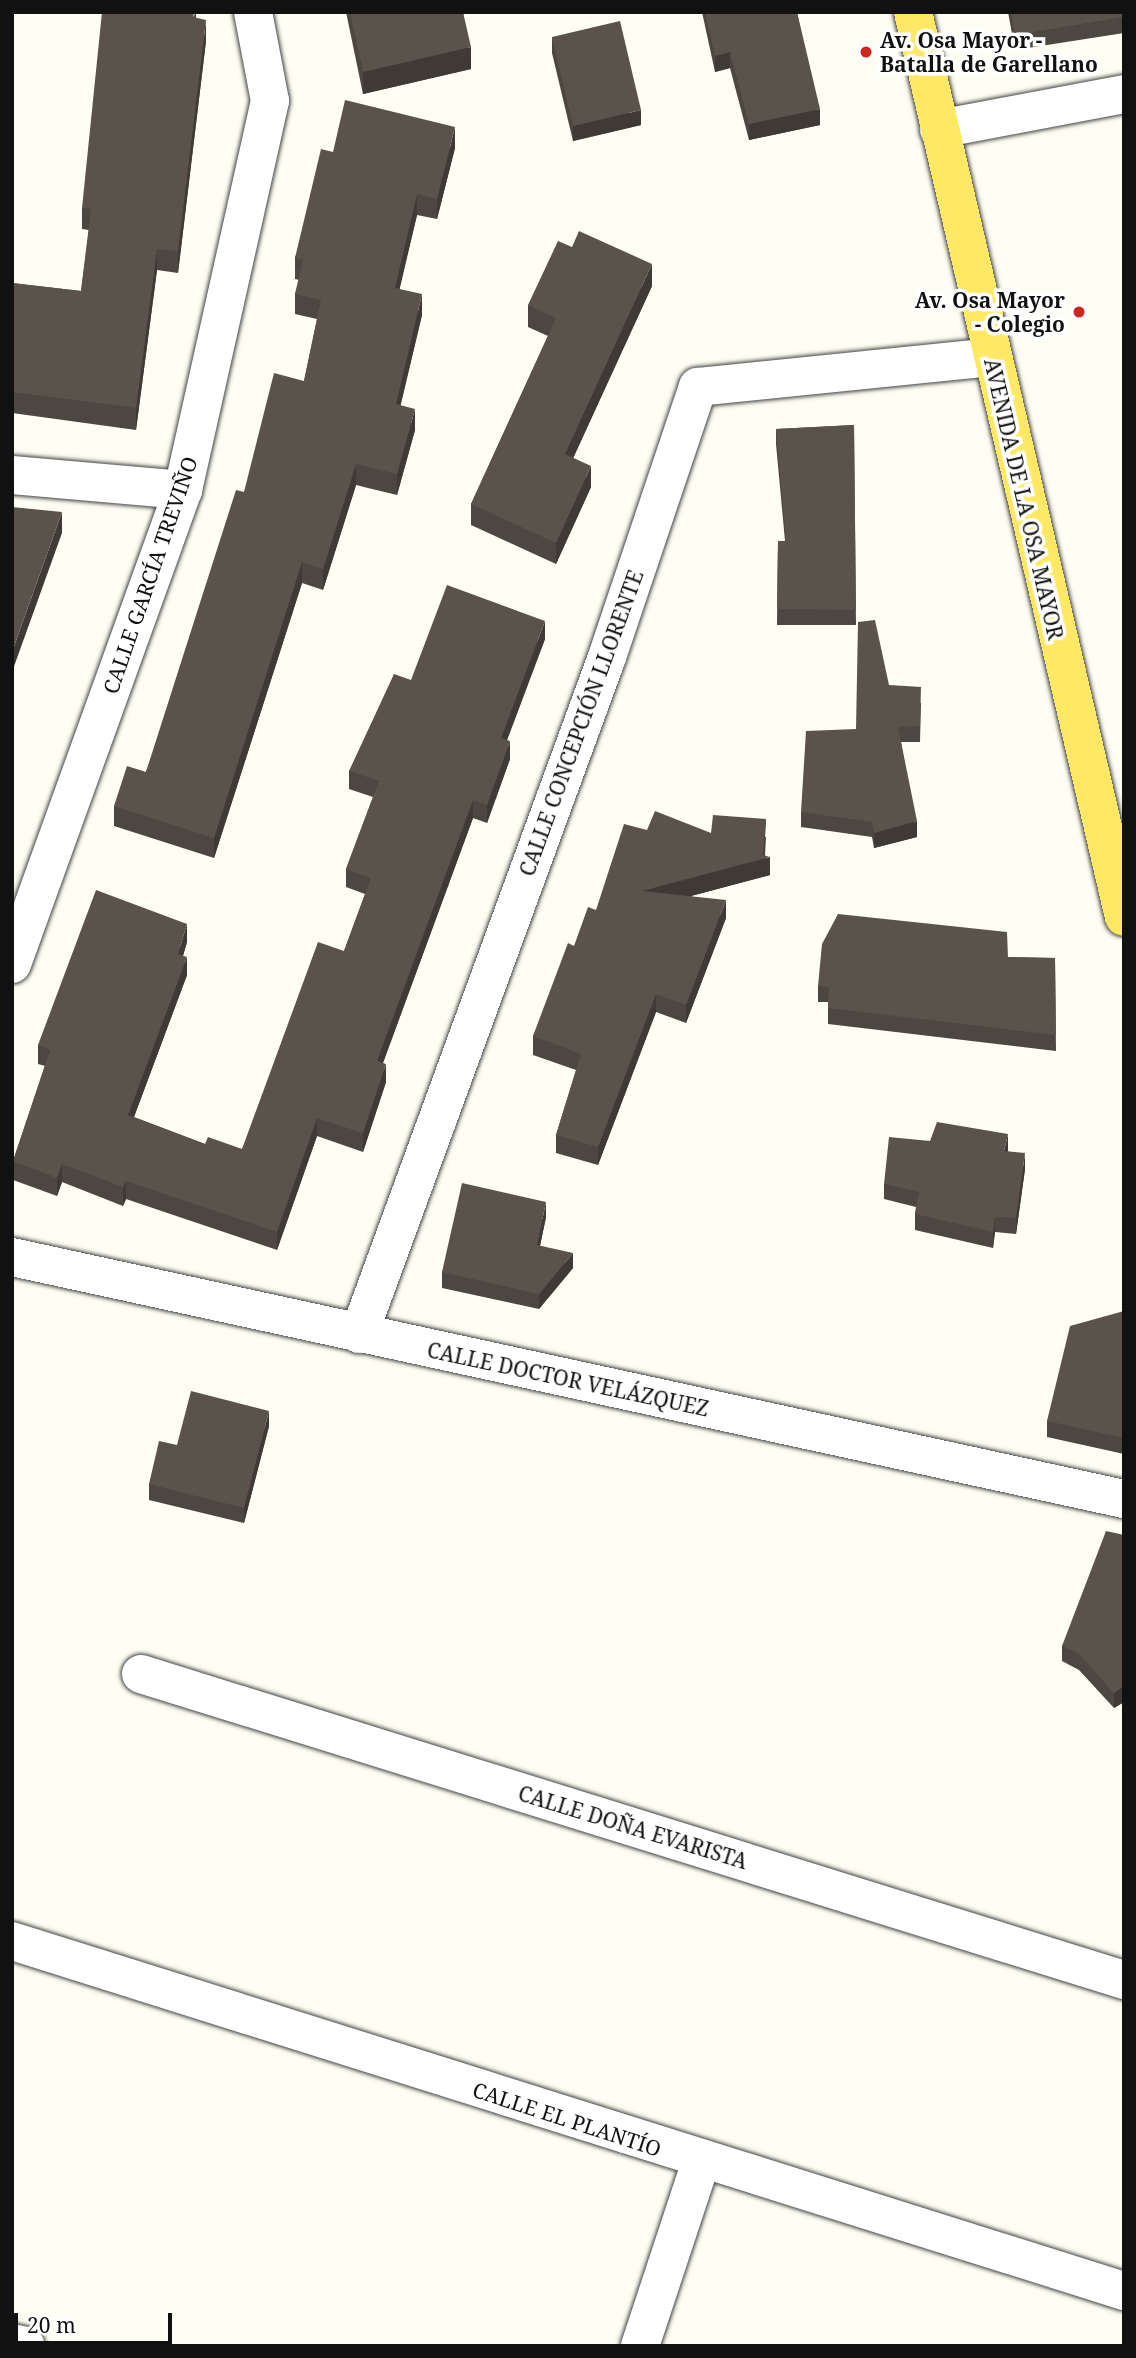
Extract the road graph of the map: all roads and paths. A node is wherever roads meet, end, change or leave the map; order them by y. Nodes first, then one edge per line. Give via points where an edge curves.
1 (253, 12) edge
2 (913, 12) edge
3 (1124, 94) edge
4 (939, 129) junction
5 (992, 357) junction
6 (12, 475) edge
7 (183, 490) junction
8 (1124, 917) edge
9 (12, 964) edge
10 (12, 1257) edge
11 (359, 1334) junction
12 (1124, 1499) edge
13 (141, 1674) dead end
14 (12, 1941) edge
15 (1124, 1980) edge
16 (701, 2162) junction
17 (1124, 2291) edge
18 (12, 2343) edge
19 (26, 2346) edge
20 (640, 2346) edge

1 - 7 street, CALLE GARCÍA TREVIÑO via 270,101
2 - 4 main road, AVENIDA DE LA OSA MAYOR
3 - 4 street
4 - 5 main road, AVENIDA DE LA OSA MAYOR
5 - 8 main road, AVENIDA DE LA OSA MAYOR
5 - 11 street, CALLE CONCEPCIÓN LLORENTE via 698,387 607,657
6 - 7 street
7 - 9 street, CALLE GARCÍA TREVIÑO
10 - 11 street, CALLE DOCTOR VELÁZQUEZ
11 - 12 street, CALLE DOCTOR VELÁZQUEZ
13 - 15 street, CALLE DOÑA EVARISTA
14 - 16 street, CALLE EL PLANTÍO
16 - 17 street, CALLE EL PLANTÍO
16 - 20 street
18 - 19 street

